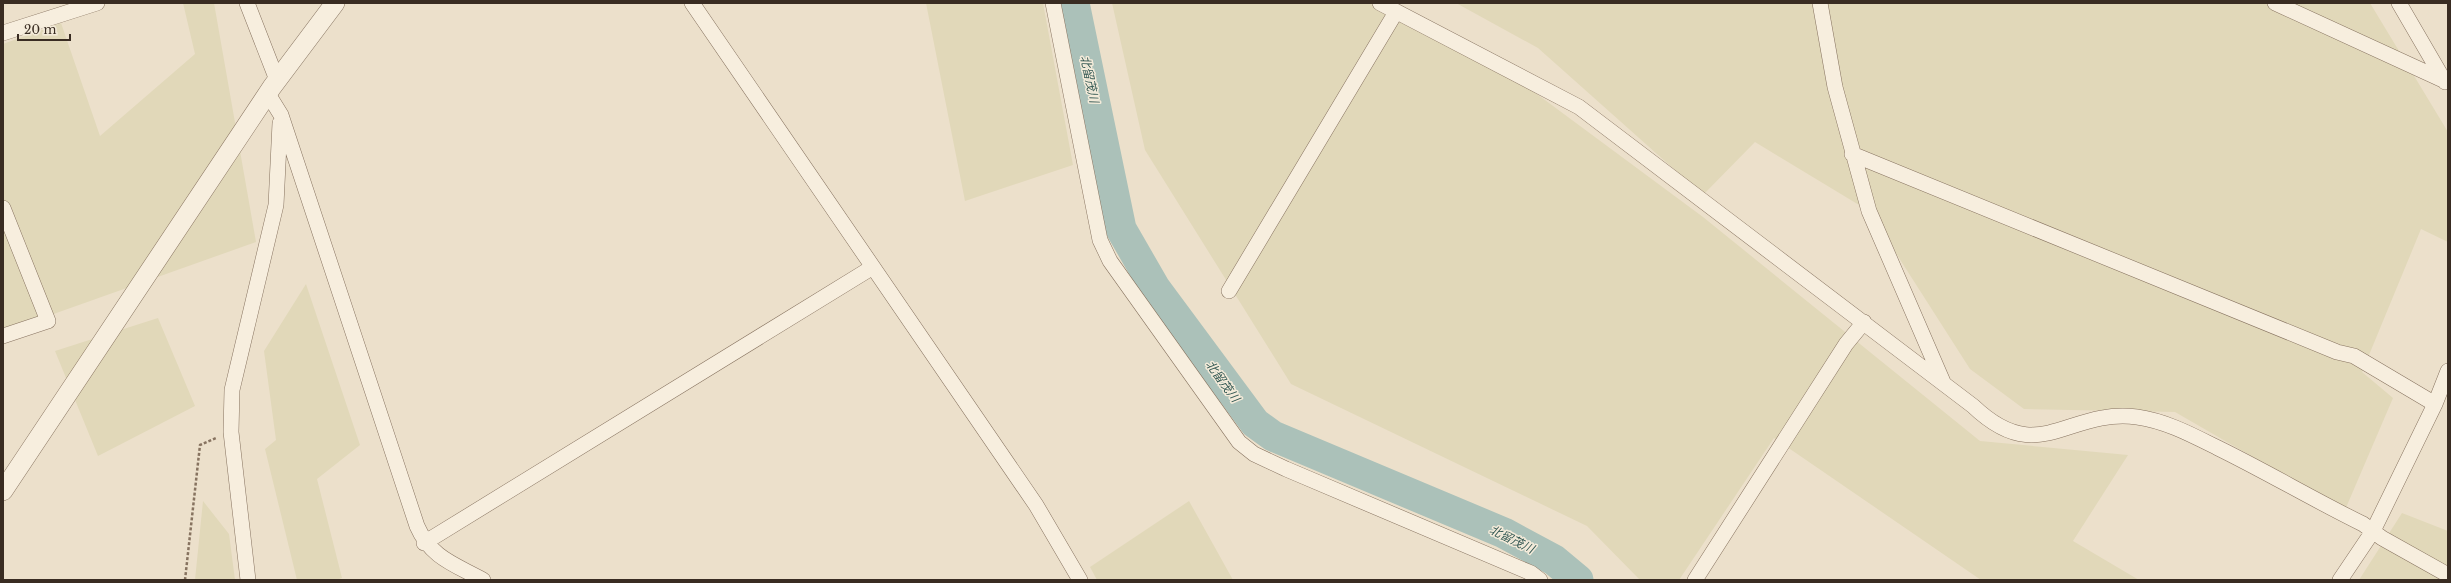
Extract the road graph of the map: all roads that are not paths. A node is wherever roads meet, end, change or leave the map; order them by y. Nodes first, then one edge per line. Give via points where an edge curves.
1 (97, 3) edge
2 (247, 3) edge
3 (335, 3) edge
4 (692, 3) edge
5 (1054, 3) edge
6 (1380, 3) edge
7 (1820, 3) edge
8 (2275, 3) edge
9 (2399, 3) edge
10 (1396, 12) junction
11 (3, 33) edge
12 (2447, 83) edge
13 (273, 87) junction
14 (281, 115) junction
15 (1852, 154) junction
16 (3, 208) edge
17 (874, 267) junction
18 (1229, 291) dead end
19 (1864, 322) junction
20 (3, 336) edge
21 (2446, 379) edge
22 (1944, 385) junction
23 (2434, 404) junction
24 (3, 491) edge
25 (2373, 531) junction
26 (424, 543) junction
27 (2448, 576) edge
28 (248, 580) edge
29 (483, 580) edge
30 (1080, 580) edge
31 (1540, 580) edge
32 (1695, 580) edge
33 (2340, 580) edge

1 - 11 street
2 - 13 street
3 - 13 street
4 - 17 street
5 - 31 street via 1100,240 1110,260 1239,442 1254,454 1286,469 1531,573
6 - 10 street
7 - 15 street via 1835,87
8 - 12 street
9 - 12 street
10 - 18 street
10 - 19 street via 1579,107
13 - 14 street
13 - 24 street
14 - 26 street
14 - 28 street via 276,205 232,390 231,432
15 - 22 street via 1869,211
15 - 23 street via 2337,352 2354,356
16 - 20 street via 48,321
17 - 26 street
17 - 30 street via 1036,505
19 - 22 street
19 - 32 street via 1846,344
21 - 23 street
22 - 25 street via 2005,430 2030,436 2048,434 2088,420 2113,416 2137,417 2177,428
23 - 25 street
25 - 27 street
25 - 33 street
26 - 29 street via 436,555

